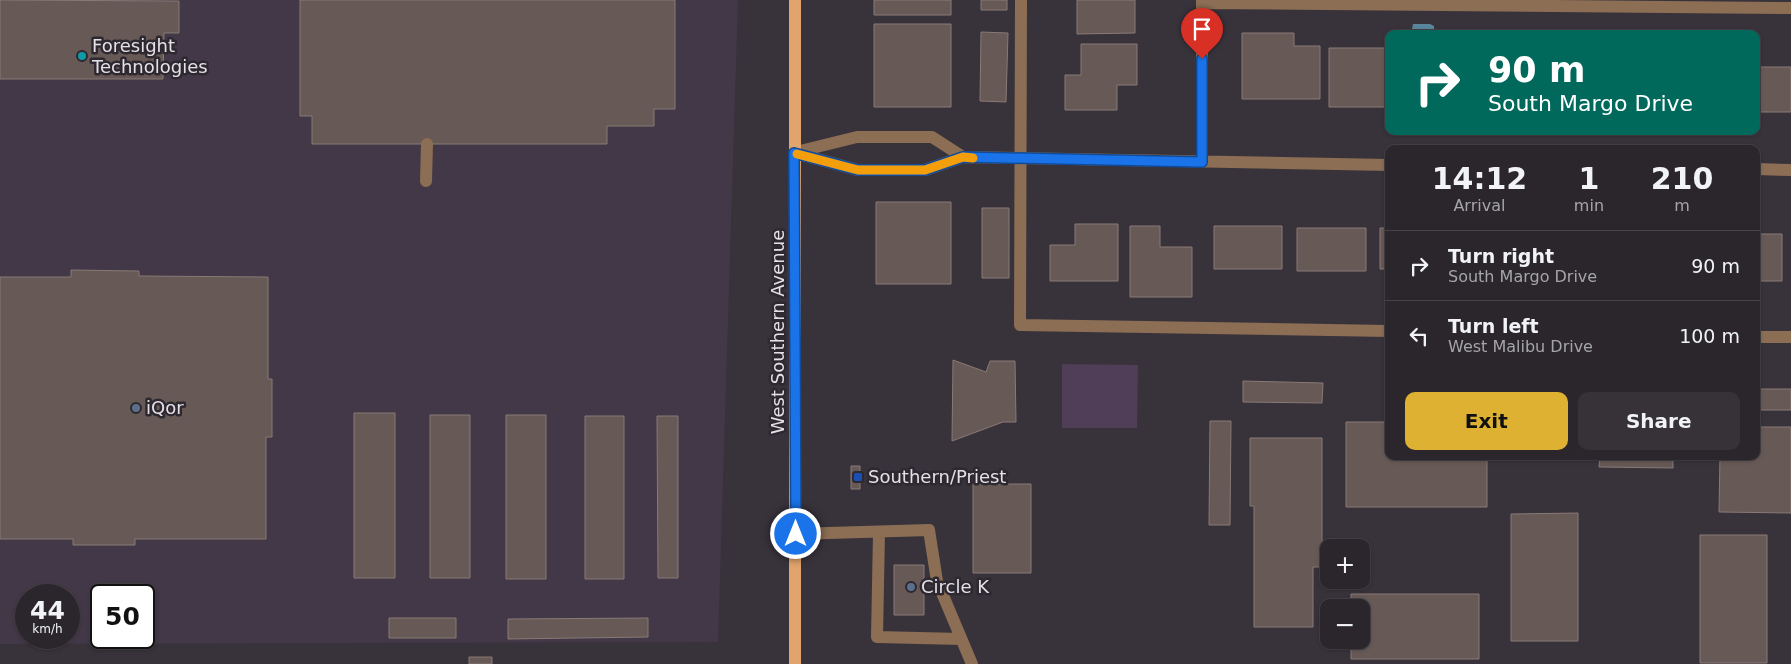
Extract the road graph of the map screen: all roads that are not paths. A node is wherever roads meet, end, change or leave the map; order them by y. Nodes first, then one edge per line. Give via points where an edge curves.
1 (795, 0) edge
2 (1021, 0) edge
3 (1202, 1) edge
4 (1791, 8) edge
5 (427, 144) dead end
6 (794, 153) junction
7 (963, 157) junction
8 (1020, 158) junction
9 (1202, 162) junction
10 (1385, 165) edge
11 (1760, 169) edge
12 (1791, 170) edge
13 (426, 181) dead end
14 (1385, 331) edge
15 (1760, 336) edge
16 (1791, 337) edge
17 (879, 532) junction
18 (796, 534) junction
19 (961, 639) junction
20 (796, 664) edge
21 (972, 664) edge

1 - 6 main road, West Southern Avenue
2 - 8 street
3 - 4 street
3 - 9 street
5 - 13 street
6 - 7 street via 858,170 925,170
6 - 7 street via 857,137 932,138
6 - 18 main road, West Southern Avenue
7 - 8 street
8 - 9 street
8 - 14 street via 1020,325
9 - 10 street
11 - 12 street
15 - 16 street
17 - 18 street
17 - 19 street via 929,530 937,581
17 - 19 street via 877,638
18 - 20 main road, West Southern Avenue
19 - 21 street

